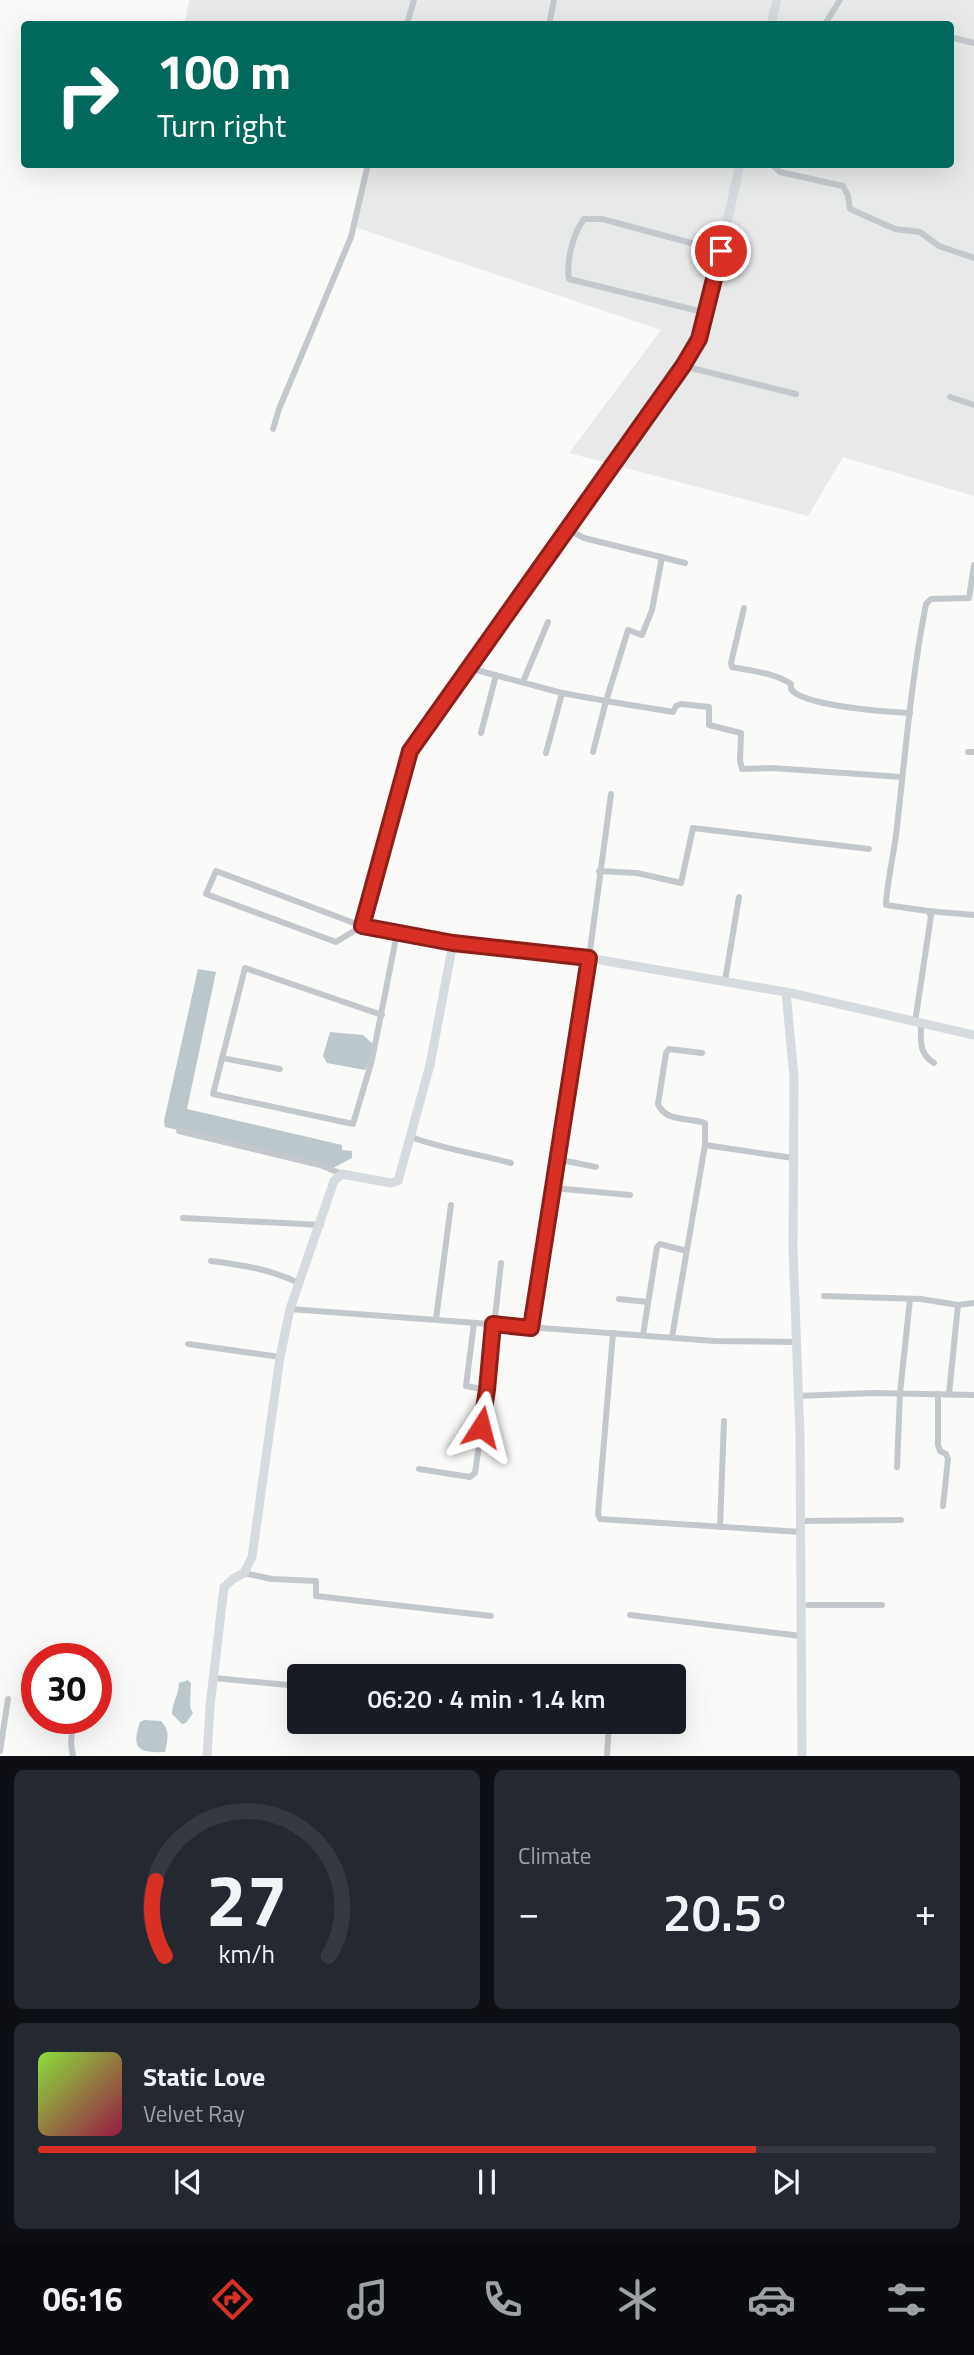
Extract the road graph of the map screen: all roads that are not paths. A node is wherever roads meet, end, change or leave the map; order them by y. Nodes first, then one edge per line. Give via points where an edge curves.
1 (414, 0) edge
2 (554, 0) edge
3 (777, 0) edge
4 (841, 0) edge
5 (408, 21) edge
6 (550, 21) edge
7 (773, 21) edge
8 (827, 21) edge
9 (954, 38) edge
10 (974, 43) edge
11 (367, 168) edge
12 (739, 168) edge
13 (776, 168) edge
14 (721, 251) junction
15 (974, 258) edge
16 (706, 313) junction
17 (683, 366) junction
18 (796, 394) dead end
19 (950, 397) dead end
20 (974, 405) edge
21 (273, 429) dead end
22 (567, 529) junction
23 (662, 557) junction
24 (685, 563) dead end
25 (974, 565) edge
26 (972, 598) edge
27 (744, 608) dead end
28 (548, 622) dead end
29 (469, 668) junction
30 (496, 675) junction
31 (523, 682) junction
32 (562, 693) junction
33 (606, 701) junction
34 (910, 713) junction
35 (481, 733) dead end
36 (593, 752) dead end
37 (545, 753) dead end
38 (902, 777) junction
39 (611, 794) dead end
40 (869, 849) dead end
41 (599, 871) junction
42 (739, 897) dead end
43 (928, 911) junction
44 (974, 915) edge
45 (362, 926) junction
46 (397, 933) junction
47 (453, 943) junction
48 (589, 958) junction
49 (724, 981) junction
50 (786, 992) junction
51 (382, 1015) junction
52 (918, 1022) junction
53 (974, 1035) edge
54 (702, 1053) dead end
55 (222, 1058) junction
56 (934, 1063) dead end
57 (280, 1069) dead end
58 (179, 1131) dead end
59 (411, 1137) junction
60 (705, 1145) junction
61 (793, 1158) junction
62 (556, 1159) junction
63 (511, 1163) dead end
64 (597, 1167) dead end
65 (342, 1174) junction
66 (552, 1188) junction
67 (630, 1195) dead end
68 (451, 1205) dead end
69 (183, 1218) dead end
70 (321, 1225) junction
71 (687, 1251) junction
72 (211, 1261) dead end
73 (501, 1263) dead end
74 (299, 1283) junction
75 (824, 1296) dead end
76 (910, 1298) junction
77 (619, 1299) dead end
78 (648, 1302) junction
79 (974, 1303) edge
80 (958, 1305) junction
81 (290, 1309) junction
82 (436, 1319) junction
83 (474, 1323) junction
84 (493, 1324) junction
85 (531, 1328) junction
86 (613, 1333) junction
87 (643, 1335) junction
88 (672, 1337) junction
89 (795, 1342) junction
90 (188, 1344) dead end
91 (280, 1357) junction
92 (487, 1390) junction
93 (900, 1393) junction
94 (938, 1394) junction
95 (949, 1394) junction
96 (974, 1395) edge
97 (798, 1396) junction
98 (724, 1422) dead end
99 (897, 1467) dead end
100 (419, 1469) dead end
101 (943, 1506) dead end
102 (901, 1520) dead end
103 (800, 1521) junction
104 (720, 1527) junction
105 (801, 1532) junction
106 (244, 1573) junction
107 (808, 1605) dead end
108 (882, 1605) dead end
109 (630, 1615) dead end
110 (491, 1616) dead end
111 (802, 1636) junction
112 (214, 1678) junction
113 (287, 1685) edge
114 (8, 1699) dead end
115 (72, 1734) edge
116 (608, 1734) edge
117 (0, 1751) edge
118 (73, 1756) edge
119 (207, 1756) edge
120 (607, 1756) edge
121 (802, 1756) edge

1 - 5 street
2 - 6 street
3 - 7 street
4 - 8 street
9 - 10 street
11 - 21 street via 351,237
12 - 14 street
13 - 15 street via 843,186 850,209 895,229 920,232 939,246
14 - 16 street
14 - 16 street via 602,219 584,219 567,266 569,279
16 - 17 street via 699,339
17 - 18 street
17 - 22 street
19 - 20 street
22 - 23 street via 584,538
22 - 29 street
23 - 24 street
23 - 33 street via 652,610 642,635 628,631
25 - 26 street
26 - 34 street via 926,604
27 - 34 street via 733,667 786,681 796,696
28 - 31 street
29 - 30 street
29 - 45 street via 410,751
30 - 31 street
30 - 35 street
31 - 32 street
32 - 33 street
32 - 37 street
33 - 36 street
33 - 38 street via 673,712 681,704 709,707 709,725 741,733 742,769
34 - 38 street
38 - 43 street via 886,905
39 - 41 street
40 - 41 street via 693,828 681,883 637,873
41 - 48 street
42 - 49 street
43 - 44 street
43 - 52 street via 931,929
45 - 45 street via 336,942 206,894 216,872
45 - 46 street
46 - 47 street
46 - 51 street
47 - 48 street
47 - 59 street
48 - 49 street
48 - 62 street
49 - 50 street
50 - 52 street
50 - 61 street via 794,1077
51 - 55 street via 245,968
51 - 55 street via 353,1124 213,1094
52 - 53 street
52 - 56 street via 921,1051
54 - 60 street via 669,1049 658,1104 674,1118 705,1123
55 - 57 street
58 - 65 street
59 - 63 street
59 - 65 street via 398,1181 391,1184
60 - 61 street
60 - 71 street
61 - 89 street
62 - 64 street
62 - 66 street
65 - 70 street via 334,1181
66 - 67 street
66 - 85 street
68 - 82 street
69 - 70 street
70 - 74 street
71 - 78 street via 657,1247
71 - 88 street
72 - 74 street via 250,1266
73 - 84 street
74 - 81 street
75 - 76 street
76 - 80 street
76 - 93 street
77 - 78 street
78 - 87 street
79 - 80 street
80 - 95 street
81 - 82 street
81 - 91 street
82 - 83 street
83 - 84 street
83 - 92 street via 467,1387
84 - 85 street
84 - 92 street
85 - 86 street
86 - 87 street
86 - 104 street via 600,1520
87 - 88 street
88 - 89 street
89 - 97 street
90 - 91 street
91 - 106 street via 257,1530
92 - 100 street via 473,1476
93 - 94 street
93 - 97 street
93 - 99 street
94 - 95 street
94 - 101 street via 938,1445 948,1459
95 - 96 street
97 - 103 street
98 - 104 street
102 - 103 street
103 - 105 street
104 - 105 street
105 - 111 street
106 - 110 street via 316,1581 316,1596
106 - 112 street via 224,1587
107 - 108 street
109 - 111 street
111 - 121 street
112 - 113 street
112 - 119 street
114 - 117 street
115 - 118 street
116 - 120 street

